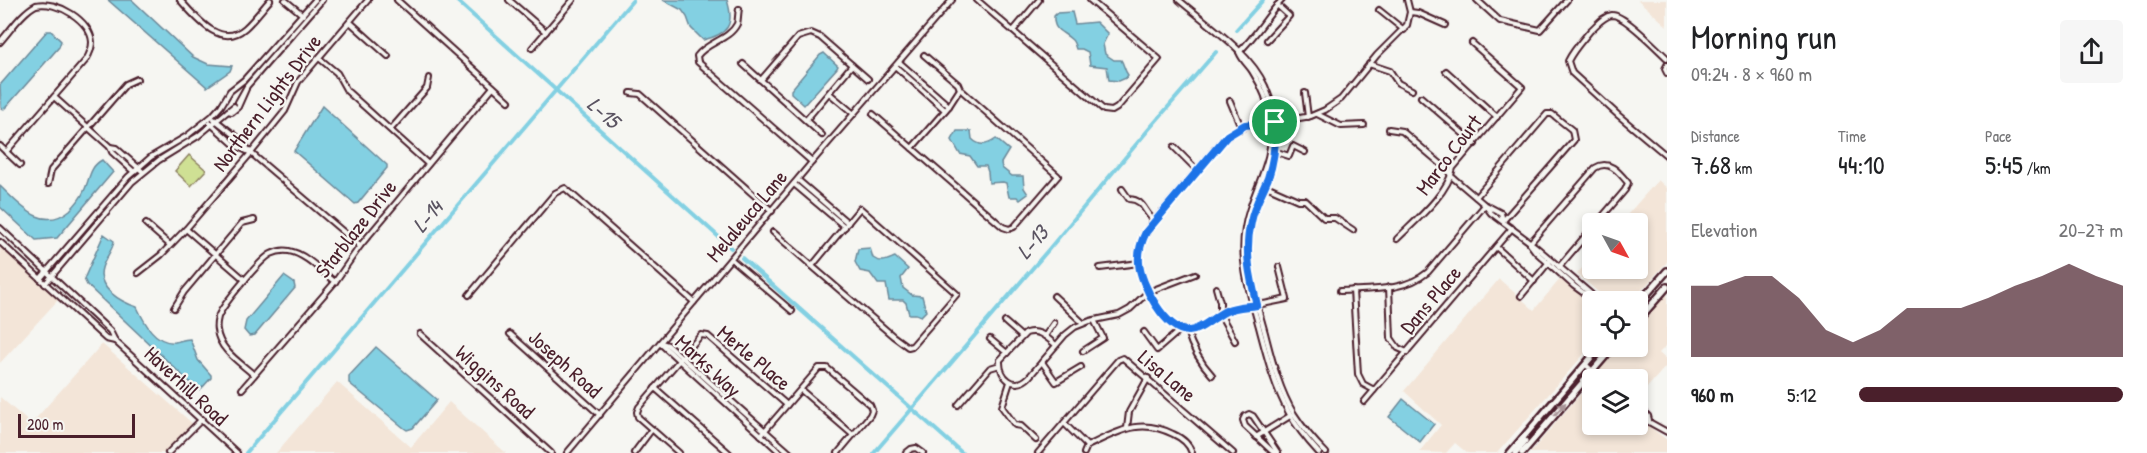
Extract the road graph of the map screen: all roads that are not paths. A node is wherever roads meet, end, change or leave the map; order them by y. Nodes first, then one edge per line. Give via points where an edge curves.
1 (180, 0) edge
2 (270, 0) edge
3 (285, 0) edge
4 (315, 0) edge
5 (322, 0) edge
6 (368, 0) edge
7 (397, 0) edge
8 (509, 0) edge
9 (573, 0) edge
10 (952, 0) edge
11 (977, 0) edge
12 (1039, 0) edge
13 (1090, 0) edge
14 (1179, 0) edge
15 (1282, 0) edge
16 (1407, 0) edge
17 (1477, 0) edge
18 (1567, 0) edge
19 (1277, 5) junction
20 (739, 9) dead end
21 (1379, 10) dead end
22 (1410, 12) junction
23 (302, 14) junction
24 (306, 18) junction
25 (350, 22) junction
26 (1445, 25) dead end
27 (1404, 30) junction
28 (1013, 31) junction
29 (546, 32) junction
30 (1267, 40) dead end
31 (0, 42) edge
32 (1472, 43) dead end
33 (532, 48) dead end
34 (1239, 52) junction
35 (924, 55) dead end
36 (388, 56) dead end
37 (319, 58) junction
38 (1667, 58) edge
39 (899, 62) junction
40 (1369, 63) junction
41 (743, 64) dead end
42 (852, 65) junction
43 (1667, 65) edge
44 (896, 67) junction
45 (1446, 71) dead end
46 (1667, 73) edge
47 (429, 78) dead end
48 (137, 79) dead end
49 (868, 79) dead end
50 (761, 80) junction
51 (247, 86) junction
52 (493, 87) junction
53 (960, 89) junction
54 (1412, 90) dead end
55 (631, 93) dead end
56 (829, 93) junction
57 (1305, 93) dead end
58 (54, 97) junction
59 (1421, 97) dead end
60 (508, 101) dead end
61 (1230, 101) dead end
62 (947, 108) junction
63 (227, 111) junction
64 (854, 114) junction
65 (873, 114) dead end
66 (1317, 114) junction
67 (211, 116) junction
68 (1308, 117) junction
69 (1497, 117) junction
70 (207, 120) junction
71 (806, 120) junction
72 (213, 123) junction
73 (1273, 123) junction
74 (1364, 125) dead end
75 (1241, 127) junction
76 (89, 128) junction
77 (391, 129) junction
78 (1389, 129) dead end
79 (822, 135) dead end
80 (1475, 144) junction
81 (0, 146) edge
82 (110, 147) junction
83 (1174, 147) dead end
84 (912, 148) junction
85 (1272, 150) junction
86 (6, 152) junction
87 (1305, 152) dead end
88 (251, 153) junction
89 (1667, 156) edge
90 (812, 162) junction
91 (428, 164) junction
92 (20, 165) dead end
93 (139, 167) junction
94 (1197, 170) junction
95 (134, 172) junction
96 (143, 172) junction
97 (1451, 176) junction
98 (138, 177) junction
99 (796, 182) junction
100 (48, 184) dead end
101 (1262, 185) junction
102 (1122, 189) dead end
103 (1476, 197) junction
104 (1485, 205) junction
105 (772, 211) junction
106 (1605, 213) edge
107 (254, 220) dead end
108 (1154, 220) junction
109 (1503, 220) junction
110 (146, 224) dead end
111 (846, 225) junction
112 (0, 228) edge
113 (1512, 228) junction
114 (186, 229) junction
115 (1353, 230) dead end
116 (773, 232) dead end
117 (1397, 239) dead end
118 (1582, 240) edge
119 (0, 242) edge
120 (1530, 243) junction
121 (170, 244) junction
122 (360, 246) junction
123 (1496, 247) junction
124 (216, 254) junction
125 (731, 259) junction
126 (1550, 261) junction
127 (1139, 263) junction
128 (812, 266) junction
129 (1100, 267) dead end
130 (1279, 267) dead end
131 (1558, 268) junction
132 (47, 271) junction
133 (1667, 271) edge
134 (138, 273) dead end
135 (1195, 274) dead end
136 (52, 275) junction
137 (40, 279) junction
138 (245, 280) junction
139 (1534, 281) junction
140 (334, 282) junction
141 (45, 284) junction
142 (1389, 287) junction
143 (1667, 287) edge
144 (1216, 288) dead end
145 (1353, 290) junction
146 (1340, 291) dead end
147 (1148, 292) junction
148 (1582, 293) edge
149 (1648, 293) edge
150 (469, 294) dead end
151 (1054, 296) dead end
152 (1521, 296) dead end
153 (694, 302) junction
154 (1255, 305) junction
155 (174, 308) dead end
156 (1648, 309) edge
157 (792, 311) dead end
158 (1220, 314) junction
159 (1094, 320) junction
160 (1005, 322) dead end
161 (1054, 323) dead end
162 (1083, 323) junction
163 (1180, 330) junction
164 (1187, 331) junction
165 (1144, 332) dead end
166 (420, 334) dead end
167 (510, 334) dead end
168 (1021, 336) junction
169 (1045, 336) junction
170 (990, 339) dead end
171 (115, 341) junction
172 (1235, 341) dead end
173 (661, 343) junction
174 (1056, 345) junction
175 (1083, 351) dead end
176 (1407, 352) junction
177 (1007, 353) junction
178 (1592, 357) edge
179 (1604, 357) edge
180 (679, 358) junction
181 (1042, 362) junction
182 (1000, 365) junction
183 (1586, 365) junction
184 (1081, 366) dead end
185 (1590, 369) edge
186 (1594, 369) edge
187 (255, 375) junction
188 (1212, 375) dead end
189 (1148, 378) junction
190 (1010, 382) junction
191 (1582, 383) edge
192 (655, 388) junction
193 (242, 389) dead end
194 (801, 390) junction
195 (1374, 390) junction
196 (721, 396) junction
197 (1364, 402) dead end
198 (787, 405) junction
199 (958, 405) dead end
200 (600, 415) junction
201 (1543, 415) junction
202 (1290, 416) junction
203 (1648, 416) edge
204 (202, 419) junction
205 (1649, 421) joint
206 (1064, 423) junction
207 (652, 429) junction
208 (1127, 429) junction
209 (765, 431) junction
210 (1264, 432) junction
211 (1667, 432) edge
212 (761, 435) junction
213 (854, 435) junction
214 (1256, 437) junction
215 (1035, 440) dead end
216 (1087, 446) junction
217 (236, 452) edge
218 (168, 453) edge
219 (551, 453) edge
220 (567, 453) edge
221 (634, 453) edge
222 (679, 453) edge
223 (729, 453) edge
224 (781, 453) edge
225 (790, 453) edge
226 (838, 453) edge
227 (906, 453) edge
228 (923, 453) edge
229 (1038, 453) edge
230 (1084, 453) edge
231 (1192, 453) edge
232 (1233, 453) edge
233 (1276, 453) edge
234 (1319, 453) edge
235 (1326, 453) edge
236 (1510, 453) edge
237 (1516, 453) edge
238 (1522, 453) edge

1 - 2 street via 212,32 227,34 243,30
3 - 23 street
4 - 23 street
5 - 24 street
6 - 25 street, Northern Lights Drive
7 - 52 street
8 - 29 street
9 - 29 street
10 - 39 street, Melaleuca Lane
11 - 28 street
12 - 28 street
13 - 28 street via 1159,59 1112,111 1104,110
14 - 34 street
15 - 19 street
16 - 22 street
17 - 18 street via 1500,21 1540,30
19 - 30 street via 1289,16
19 - 34 street
20 - 90 street via 736,25 723,38 703,48 698,62
21 - 27 street
22 - 26 street
22 - 27 street
23 - 24 street
23 - 67 street
24 - 51 street
25 - 36 street
25 - 37 street, Northern Lights Drive
27 - 40 street
29 - 33 street
31 - 58 street via 27,11 45,2 65,7 85,25 92,42 90,52
32 - 69 street, Marco Court via 1522,87
34 - 73 street via 1262,89
35 - 53 street
37 - 77 street via 337,73 347,91
37 - 88 street, Northern Lights Drive via 298,82 285,111
38 - 89 street via 1626,21 1611,15 1579,43 1568,61 1572,73
39 - 44 street, Melaleuca Lane
39 - 62 street
40 - 54 street via 1390,71 1398,83
40 - 66 street via 1341,99
41 - 50 street
42 - 49 street
42 - 50 street via 820,37 803,34
42 - 56 street
43 - 46 street
44 - 62 street
44 - 64 street, Melaleuca Lane
45 - 69 street
47 - 77 street via 427,87
48 - 76 street via 126,84
50 - 71 street
51 - 63 street
51 - 63 street via 238,107
52 - 60 street
52 - 91 street, Starblaze Drive
53 - 62 street
53 - 84 street via 1058,176 1009,229
55 - 105 street via 640,94
56 - 64 street
56 - 71 street
57 - 68 street
58 - 76 street
58 - 86 street
59 - 80 street
61 - 75 street
62 - 84 street
63 - 72 street
64 - 90 street, Melaleuca Lane
65 - 84 street
66 - 68 street
66 - 74 street via 1341,126
67 - 70 street
67 - 72 street
68 - 73 street
69 - 80 street, Marco Court
70 - 72 street
70 - 93 street
71 - 79 street
72 - 88 street via 236,146
72 - 96 street
73 - 75 street
73 - 85 street
75 - 94 street via 1220,143
76 - 82 street
76 - 100 street via 51,170
77 - 91 street
78 - 97 street via 1402,131
80 - 97 street, Marco Court via 1453,168
81 - 86 street
82 - 93 street
82 - 95 street
83 - 94 street
85 - 87 street via 1289,156 1293,146
85 - 101 street
86 - 92 street
88 - 114 street, Northern Lights Drive
88 - 122 street
90 - 99 street, Melaleuca Lane
91 - 122 street, Starblaze Drive
93 - 95 street
93 - 96 street
94 - 108 street
95 - 98 street
95 - 132 street
96 - 98 street
97 - 103 street
97 - 117 street, Marco Court via 1434,202
98 - 136 street
99 - 105 street, Melaleuca Lane
99 - 111 street
101 - 115 street via 1305,200 1324,218 1335,218
101 - 154 street via 1247,218 1243,242 1244,266
102 - 108 street via 1129,199 1142,203
103 - 104 street
103 - 109 street via 1546,114 1552,114 1572,130 1574,140
104 - 109 street via 1501,213
104 - 142 street via 1426,274
105 - 125 street, Melaleuca Lane
106 - 120 street via 1628,183 1609,164 1595,168
107 - 124 street via 242,224
108 - 127 street via 1141,242
109 - 113 street
110 - 121 street
111 - 128 street
111 - 128 street via 860,208 957,294 908,347
112 - 132 street, Haverhill Road
113 - 120 street
113 - 123 street, Dans Place
114 - 121 street, Northern Lights Drive
114 - 124 street
116 - 128 street
118 - 131 street
119 - 137 street, Haverhill Road
120 - 126 street
121 - 134 street, Northern Lights Drive
122 - 140 street, Starblaze Drive
123 - 139 street
123 - 176 street, Dans Place
124 - 138 street
124 - 155 street
125 - 153 street, Melaleuca Lane
125 - 157 street
126 - 131 street
126 - 139 street
127 - 129 street
127 - 147 street
130 - 154 street via 1287,299
131 - 148 street
132 - 136 street, Haverhill Road
132 - 137 street
133 - 149 main road
135 - 147 street
136 - 141 street
136 - 171 street, Haverhill Road via 110,331
137 - 141 street, Haverhill Road
138 - 140 street via 270,254 290,251
138 - 187 street via 224,307 216,328 224,348
139 - 152 street
140 - 187 street, Starblaze Drive
141 - 171 street, Haverhill Road via 106,339
142 - 145 street
142 - 176 street via 1391,338 1395,346
143 - 156 main road
144 - 158 street
145 - 146 street
145 - 195 street via 1358,374 1365,386
147 - 159 street via 1124,313
147 - 163 street via 1169,322
150 - 153 street via 555,193 565,188
151 - 162 street
153 - 173 street, Melaleuca Lane
154 - 158 street
154 - 202 street via 1270,370
154 - 235 street via 1283,391 1294,413
158 - 164 street
158 - 172 street
159 - 162 street
159 - 175 street via 1103,339
160 - 168 street
161 - 169 street
162 - 174 street
163 - 164 street
163 - 165 street via 1157,350
164 - 188 street via 1203,366
166 - 219 street, Wiggins Road
167 - 200 street, Joseph Road
168 - 169 street via 1031,331
168 - 177 street
169 - 174 street
170 - 177 street
171 - 204 street, Haverhill Road
173 - 180 street, Marks Way
173 - 200 street, Melaleuca Lane
174 - 181 street
176 - 195 street, Dans Place
177 - 182 street
178 - 183 main road
179 - 186 main road
180 - 192 street
180 - 196 street, Marks Way
180 - 198 street, Merle Place via 700,335 708,336
181 - 184 street via 1056,382
181 - 190 street via 1026,380
182 - 190 street
182 - 199 street via 990,368
183 - 185 street
183 - 201 main road
187 - 193 street, Starblaze Drive
189 - 206 street, Lisa Lane via 1120,358
189 - 208 street via 1129,412
189 - 232 street, Lisa Lane
190 - 215 street via 1002,407 1015,425
238 -> 191 main road
192 - 207 street via 637,412
192 - 223 street
194 - 198 street
194 - 213 street
194 - 213 street via 822,367 829,369 872,410
195 - 197 street, Dans Place
196 - 209 street, Marks Way
196 - 212 street, Marks Way
198 - 209 street
200 - 220 street, Melaleuca Lane
201 - 236 main road
201 - 237 main road
202 - 210 street
202 - 234 street
203 - 205 street
204 - 217 street, Haverhill Road
204 - 218 street
205 - 211 street
206 - 216 street
206 - 229 street, Lisa Lane
207 - 221 street
207 - 222 street
208 - 216 street
208 - 231 street via 1143,425 1162,429 1186,442
209 - 212 street
209 - 225 street, Marks Way
210 - 214 street
210 - 214 street via 1253,416 1245,416 1245,426
210 - 233 street
212 - 224 street, Marks Way
213 - 226 street
214 - 233 street
216 - 230 street
227 - 228 street via 913,448

